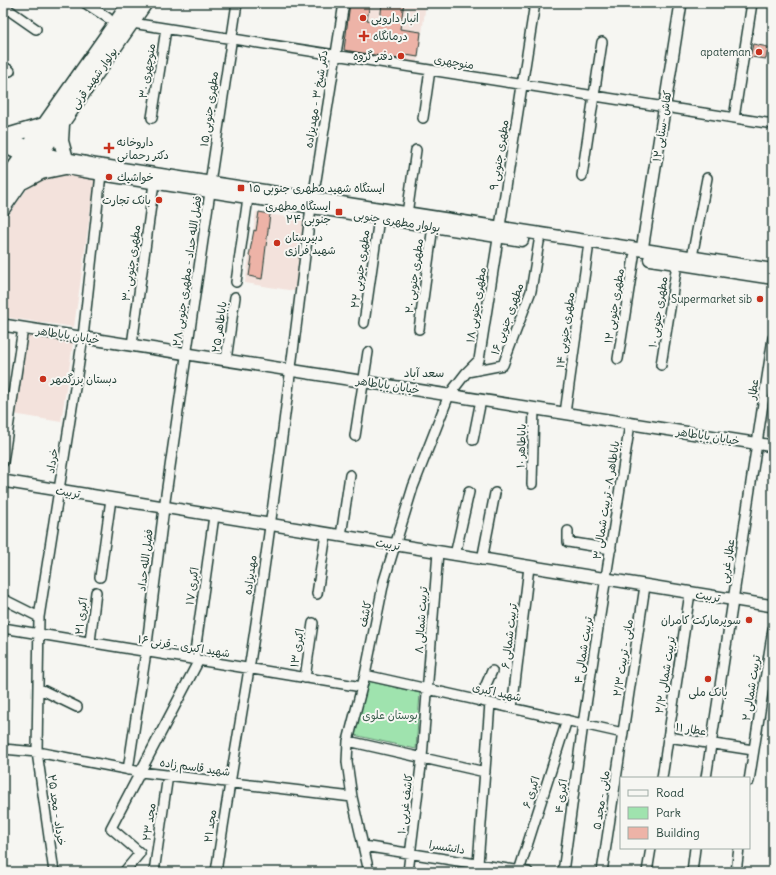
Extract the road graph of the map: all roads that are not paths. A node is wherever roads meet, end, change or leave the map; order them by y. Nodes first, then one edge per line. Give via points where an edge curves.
1 (85, 3) edge
2 (130, 3) edge
3 (145, 3) edge
4 (236, 3) edge
5 (344, 3) edge
6 (535, 3) edge
7 (681, 3) edge
8 (752, 3) edge
9 (3, 6) edge
10 (108, 18) dead end
11 (132, 23) junction
12 (36, 29) dead end
13 (166, 29) junction
14 (231, 39) junction
15 (602, 42) dead end
16 (335, 56) junction
17 (430, 70) junction
18 (522, 85) junction
19 (594, 96) junction
20 (665, 107) junction
21 (152, 118) dead end
22 (423, 118) dead end
23 (734, 118) junction
24 (62, 124) junction
25 (773, 124) edge
26 (44, 125) junction
27 (4, 138) edge
28 (416, 150) dead end
29 (25, 152) junction
30 (39, 157) junction
31 (66, 163) junction
32 (3, 166) edge
33 (101, 174) junction
34 (582, 176) dead end
35 (707, 178) dead end
36 (4, 182) edge
37 (22, 182) junction
38 (154, 183) junction
39 (210, 188) junction
40 (248, 198) junction
41 (312, 203) junction
42 (3, 208) edge
43 (407, 214) junction
44 (380, 218) junction
45 (433, 226) junction
46 (500, 232) junction
47 (539, 242) junction
48 (588, 250) junction
49 (638, 253) junction
50 (692, 257) junction
51 (677, 264) junction
52 (773, 270) edge
53 (773, 278) edge
54 (236, 282) dead end
55 (235, 297) dead end
56 (364, 323) dead end
57 (3, 325) edge
58 (23, 328) junction
59 (418, 329) dead end
60 (83, 337) junction
61 (773, 338) edge
62 (132, 345) junction
63 (368, 352) dead end
64 (187, 354) junction
65 (618, 359) dead end
66 (226, 360) junction
67 (661, 365) dead end
68 (291, 370) junction
69 (466, 373) junction
70 (364, 382) junction
71 (449, 395) junction
72 (481, 400) junction
73 (534, 408) junction
74 (565, 413) junction
75 (630, 424) junction
76 (355, 436) dead end
77 (473, 440) dead end
78 (757, 444) junction
79 (773, 446) edge
80 (3, 462) edge
81 (350, 475) dead end
82 (3, 481) edge
83 (532, 484) dead end
84 (60, 491) junction
85 (469, 492) dead end
86 (495, 493) dead end
87 (111, 499) junction
88 (164, 508) junction
89 (214, 516) junction
90 (269, 525) junction
91 (568, 532) dead end
92 (326, 534) junction
93 (340, 536) junction
94 (395, 545) junction
95 (611, 548) junction
96 (438, 552) junction
97 (455, 555) junction
98 (482, 560) junction
99 (529, 567) junction
100 (100, 577) dead end
101 (606, 580) junction
102 (646, 586) junction
103 (96, 592) dead end
104 (690, 593) junction
105 (317, 594) dead end
106 (3, 599) edge
107 (733, 600) junction
108 (773, 606) edge
109 (39, 617) junction
110 (314, 623) dead end
111 (3, 628) edge
112 (773, 629) edge
113 (39, 634) junction
114 (90, 642) junction
115 (146, 652) junction
116 (196, 660) junction
117 (249, 668) junction
118 (492, 671) dead end
119 (365, 675) junction
120 (305, 678) junction
121 (362, 687) junction
122 (38, 688) junction
123 (428, 689) junction
124 (479, 701) junction
125 (490, 703) junction
126 (77, 707) dead end
127 (512, 708) junction
128 (567, 720) junction
129 (584, 724) junction
130 (623, 732) junction
131 (668, 737) junction
132 (348, 741) junction
133 (711, 744) junction
134 (3, 749) edge
135 (753, 750) junction
136 (37, 752) junction
137 (422, 758) junction
138 (128, 770) junction
139 (141, 772) junction
140 (485, 772) junction
141 (168, 775) junction
142 (662, 777) edge
143 (706, 777) edge
144 (750, 777) edge
145 (228, 784) junction
146 (352, 797) junction
147 (363, 846) junction
148 (651, 849) edge
149 (695, 849) edge
150 (740, 849) edge
151 (410, 854) junction
152 (473, 866) edge
153 (523, 871) edge
154 (54, 872) edge
155 (124, 872) edge
156 (154, 872) edge
157 (216, 872) edge
158 (369, 872) edge
159 (408, 872) edge
160 (563, 872) edge
161 (602, 872) edge
162 (648, 872) edge
163 (692, 872) edge
164 (736, 872) edge

1 - 10 street
2 - 26 main road, بولوار شهید قرنی
3 - 11 main road, بولوار شهید قرنی
4 - 14 street, مطهری جنوبی ۱۵
5 - 16 street, دکتر شیخ ۳ - مهدیزاده
6 - 18 street, مطهری جنوبی ۹
7 - 20 street, کفاش -سنایی ۱۲
8 - 23 street
9 - 12 street
11 - 13 street, منوچهری
11 - 24 main road, بولوار شهید قرنی
13 - 14 street, منوچهری
13 - 21 street, منوچهری ۳۰
14 - 16 street, منوچهری
14 - 39 street, مطهری جنوبی ۱۵
15 - 19 street
16 - 17 street, منوچهری
16 - 41 street, دکتر شیخ ۳ - مهدیزاده
17 - 18 street, منوچهری
17 - 22 street
18 - 19 street, منوچهری
18 - 46 street, مطهری جنوبی ۹
19 - 20 street, منوچهری
19 - 34 street
20 - 23 street, منوچهری
20 - 49 street, کفاش -سنایی ۱۲
23 - 25 street, منوچهری
24 - 30 main road, بولوار شهید قرنی
24 - 31 main road via 61,141
26 - 27 main road
26 - 29 main road, بولوار شهید قرنی
27 - 29 main road, بولوار مطهری جنوبی
28 - 43 street
29 - 30 main road, بولوار مطهری جنوبی
29 - 36 main road, بولوار شهید قرنی
30 - 31 main road, بولوار مطهری جنوبی
30 - 37 main road, بولوار شهید قرنی
31 - 33 main road, بولوار مطهری جنوبی
31 - 37 main road
31 - 39 main road, بولوار مطهری جنوبی
32 - 36 main road
33 - 38 main road, بولوار مطهری جنوبی
33 - 60 street, خرداد
35 - 50 street
37 - 42 main road, بولوار شهید قرنی
38 - 39 main road, بولوار مطهری جنوبی
38 - 62 street, مطهری جنوبی ۳۰
39 - 40 main road, بولوار مطهری جنوبی
39 - 41 main road, بولوار مطهری جنوبی
39 - 64 street, فضل الله حداد - مطهری جنوبی ۲۸
40 - 41 main road, بولوار مطهری جنوبی
40 - 54 street
41 - 43 main road, بولوار مطهری جنوبی
41 - 44 main road, بولوار مطهری جنوبی
41 - 68 street, دکتر شیخ ۳ - مهدیزاده
43 - 46 main road, بولوار مطهری جنوبی
44 - 45 main road, بولوار مطهری جنوبی
44 - 56 street, مطهری جنوبی ۲۲
45 - 46 main road, بولوار مطهری جنوبی
45 - 59 street, مطهری جنوبی ۲۰
46 - 47 main road, بولوار مطهری جنوبی
46 - 49 main road, بولوار مطهری جنوبی
46 - 69 street, مطهری جنوبی ۱۸ via 479,360
47 - 48 main road, بولوار مطهری جنوبی
47 - 69 street, مطهری جنوبی ۱۶ via 531,292 503,365
48 - 49 main road, بولوار مطهری جنوبی
48 - 74 street, مطهری جنوبی ۱۴
49 - 50 main road, بولوار مطهری جنوبی
49 - 51 main road, بولوار مطهری جنوبی
49 - 65 street, مطهری جنوبی ۱۲
50 - 52 main road, بولوار مطهری جنوبی
51 - 53 main road, بولوار مطهری جنوبی
51 - 67 street, مطهری جنوبی ۱۰
55 - 66 street, باباطاهر ۲۵
57 - 58 street, خیابان باباطاهر
58 - 60 street, خیابان باباطاهر
58 - 80 street
60 - 62 street, خیابان باباطاهر
60 - 84 street, خرداد
61 - 78 street, عطار
62 - 64 street, خیابان باباطاهر
63 - 70 street
64 - 66 street, خیابان باباطاهر
64 - 88 street, فضل الله حداد
66 - 68 street, خیابان باباطاهر
68 - 70 street, خیابان باباطاهر
68 - 90 street, مهدیزاده
69 - 71 street, کاشف
70 - 71 street, خیابان باباطاهر
70 - 76 street
71 - 72 street, خیابان باباطاهر
71 - 94 street, کاشف via 413,487
72 - 73 street, خیابان باباطاهر
72 - 77 street
73 - 74 street, خیابان باباطاهر
73 - 83 street, باباطاهر ۱۰
74 - 75 street, خیابان باباطاهر
75 - 78 street, خیابان باباطاهر
75 - 95 street, باباطاهر ۸- تربیت شمالی ۳
78 - 79 street, خیابان باباطاهر
78 - 107 street, عطار غربی
81 - 93 street
82 - 84 street, تربیت
84 - 87 street, تربیت
84 - 109 street, خرداد
85 - 97 street
86 - 98 street
87 - 88 street, تربیت
87 - 100 street
88 - 89 street, تربیت
88 - 115 street, فضل الله حداد
89 - 90 street, تربیت
89 - 116 street, اکبری ۱۷
90 - 92 street, تربیت
90 - 117 street, مهدیزاده
91 - 95 street via 568,542
92 - 93 street, تربیت
92 - 105 street
93 - 94 street, تربیت
94 - 96 street, تربیت
94 - 119 street, کاشف via 384,581
95 - 101 street, باباطاهر ۸- تربیت شمالی ۳
96 - 97 street, تربیت
96 - 123 street, تربیت شمالی ۸
97 - 98 street, تربیت
98 - 99 street, تربیت
99 - 101 street, تربیت
99 - 127 street, تربیت شمالی ۶
101 - 102 street, تربیت
101 - 129 street, تربیت شمالی ۴
102 - 104 street, تربیت
102 - 130 street, مانی - تربیت ۲/۳
103 - 114 street, اکبری ۲۱
104 - 107 street, تربیت
104 - 131 street, تربیت شمالی ۲/۲
106 - 109 street
107 - 108 street, تربیت
107 - 133 street, عطار غربی
109 - 113 street, خرداد
110 - 120 street, اکبری ۱۳
111 - 113 street, شهید اکبری - قرنی ۱۶
112 - 135 street, تربیت شمالی ۲
113 - 114 street, شهید اکبری - قرنی ۱۶
113 - 122 street, خرداد
114 - 115 street, شهید اکبری - قرنی ۱۶
115 - 116 street, شهید اکبری - قرنی ۱۶
115 - 138 street, فضل الله حداد
116 - 117 street, شهید اکبری - قرنی ۱۶
116 - 139 street, اکبری ۱۷
117 - 120 street, شهید اکبری - قرنی ۱۶
117 - 145 street, مهدیزاده
118 - 124 street
119 - 121 street, کاشف
119 - 123 street, شهید اکبری
120 - 121 street, شهید اکبری - قرنی ۱۶
121 - 132 street, کاشف
122 - 126 street
122 - 136 street, خرداد
123 - 124 street, شهید اکبری
123 - 137 street, تربیت شمالی ۸
124 - 125 street, شهید اکبری
125 - 127 street, شهید اکبری
125 - 140 street
127 - 128 street, شهید اکبری
128 - 129 street, شهید اکبری
128 - 153 street, اکبری ۶
129 - 130 street, شهید اکبری
129 - 160 street, اکبری ۴
130 - 161 street, مانی - مجد ۵
131 - 133 street, عطار ۱۱
131 - 142 street, تربیت شمالی ۲/۲
132 - 137 street
132 - 146 street, کاشف via 347,762
133 - 135 street, عطار ۱۱
133 - 143 street, عطار غربی
134 - 136 street, شهید قاسم زاده
135 - 144 street, تربیت شمالی ۲
136 - 138 street, شهید قاسم زاده
136 - 154 street, خرداد - مجد ۲۵
137 - 140 street
137 - 151 street, کاشف غربی ۱۰
138 - 139 street, شهید قاسم زاده
139 - 141 street, شهید قاسم زاده
139 - 155 street, اکبری ۱۷ via 111,828 140,853
140 - 152 street
141 - 145 street, شهید قاسم زاده
141 - 156 street, مجد ۲۳
145 - 146 street, شهید قاسم زاده
145 - 157 street, مجد ۲۱
146 - 147 street, کاشف
147 - 151 street, دانشسرا
147 - 158 street, کاشف
148 - 162 street
149 - 163 street
150 - 164 street
151 - 152 street, دانشسرا
151 - 159 street, کاشف غربی ۱۰
152 - 153 street, دانشسرا

